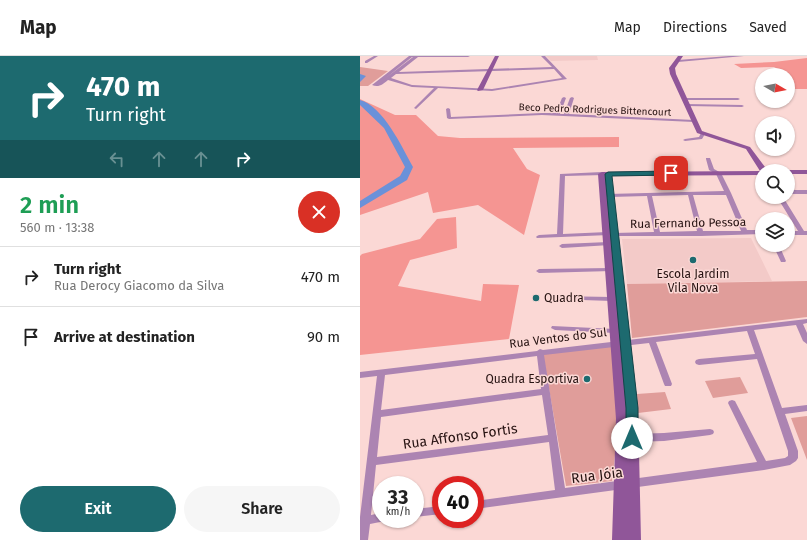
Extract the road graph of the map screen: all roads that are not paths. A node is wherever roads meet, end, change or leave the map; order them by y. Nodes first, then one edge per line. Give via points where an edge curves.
1 (376, 56) edge
2 (414, 56) edge
3 (468, 56) edge
4 (497, 56) edge
5 (542, 56) edge
6 (742, 56) edge
7 (680, 59) edge
8 (366, 62) dead end
9 (554, 68) junction
10 (489, 70) junction
11 (395, 73) junction
12 (386, 77) junction
13 (434, 88) junction
14 (480, 90) junction
15 (425, 94) dead end
16 (564, 98) dead end
17 (572, 98) dead end
18 (684, 99) junction
19 (738, 99) dead end
20 (687, 105) junction
21 (742, 106) dead end
22 (416, 108) dead end
23 (448, 109) dead end
24 (557, 115) junction
25 (566, 115) junction
26 (694, 122) junction
27 (703, 136) junction
28 (685, 140) dead end
29 (708, 159) dead end
30 (758, 164) edge
31 (755, 172) edge
32 (795, 172) edge
33 (807, 172) edge
34 (718, 173) junction
35 (605, 174) junction
36 (795, 192) edge
37 (807, 192) edge
38 (728, 193) junction
39 (649, 194) junction
40 (690, 194) junction
41 (610, 195) junction
42 (785, 204) edge
43 (608, 212) junction
44 (755, 232) edge
45 (745, 233) junction
46 (804, 233) edge
47 (657, 234) junction
48 (701, 234) junction
49 (560, 236) junction
50 (539, 237) dead end
51 (610, 238) junction
52 (562, 246) dead end
53 (779, 252) edge
54 (783, 262) dead end
55 (612, 264) junction
56 (539, 271) dead end
57 (554, 298) dead end
58 (616, 304) junction
59 (807, 321) edge
60 (798, 322) junction
61 (554, 328) dead end
62 (750, 328) junction
63 (619, 339) junction
64 (651, 339) junction
65 (807, 341) edge
66 (540, 352) junction
67 (760, 356) junction
68 (699, 362) dead end
69 (381, 372) junction
70 (360, 375) edge
71 (668, 384) dead end
72 (546, 391) junction
73 (732, 403) dead end
74 (807, 408) edge
75 (779, 412) junction
76 (377, 414) junction
77 (710, 432) dead end
78 (553, 438) junction
79 (632, 438) junction
80 (371, 462) junction
81 (764, 466) junction
82 (633, 484) junction
83 (620, 486) junction
84 (561, 494) junction
85 (484, 504) edge
86 (372, 519) edge
87 (362, 520) edge
88 (363, 540) edge
89 (620, 540) edge
90 (633, 540) edge

1 - 8 street
2 - 3 street
2 - 11 street
2 - 12 street
4 - 10 street
5 - 9 street
6 - 7 street
7 - 18 street via 672,68
9 - 10 street
9 - 14 street via 565,79
10 - 11 street
10 - 14 street
11 - 12 street
12 - 13 street via 412,86
13 - 14 street
13 - 15 street
13 - 22 street
16 - 24 street
17 - 25 street
18 - 19 street
18 - 20 street
20 - 21 street
20 - 26 street
23 - 24 street, Beco Pedro Rodrigues Bittencourt via 449,118 516,114
24 - 25 street, Beco Pedro Rodrigues Bittencourt
25 - 26 street, Beco Pedro Rodrigues Bittencourt
26 - 27 street
27 - 28 street
27 - 30 street via 748,148
29 - 34 street via 712,170
31 - 34 street
32 - 33 street
34 - 35 street
34 - 38 street
35 - 41 street
35 - 43 street
35 - 49 street via 563,174
36 - 37 street
38 - 40 street
38 - 45 street
39 - 40 street
39 - 41 street
39 - 47 street
40 - 48 street
41 - 43 street
42 - 46 street
43 - 51 street
44 - 45 street, Rua Fernando Pessoa
45 - 48 street, Rua Fernando Pessoa
47 - 48 street, Rua Fernando Pessoa
47 - 51 street, Rua Fernando Pessoa
49 - 50 street, Rua Fernando Pessoa
49 - 51 street, Rua Fernando Pessoa
51 - 52 street
51 - 55 street
53 - 54 street
55 - 56 street
55 - 58 street
57 - 58 street
58 - 63 street
58 - 63 street
59 - 60 street, Rua Ventos do Sul
60 - 62 street, Rua Ventos do Sul
60 - 65 street
61 - 63 street
62 - 64 street, Rua Ventos do Sul
62 - 67 street
63 - 64 street, Rua Ventos do Sul
63 - 66 street, Rua Ventos do Sul
63 - 79 street via 632,408
63 - 83 street via 622,419
64 - 71 street
66 - 69 street, Rua Ventos do Sul
66 - 72 street
67 - 68 street
67 - 75 street
69 - 70 street, Rua Ventos do Sul
69 - 76 street
72 - 76 street
72 - 78 street
73 - 81 street
74 - 75 street
75 - 81 street, Rua Jóia via 793,451 793,458 787,462
76 - 80 street
77 - 79 street
78 - 80 street, Rua Affonso Fortis
78 - 84 street
79 - 82 street
80 - 87 street
81 - 82 street, Rua Jóia
82 - 83 street, Rua Jóia
82 - 90 street
83 - 84 street, Rua Jóia
83 - 89 street
84 - 85 street, Rua Jóia
86 - 87 street
87 - 88 street

